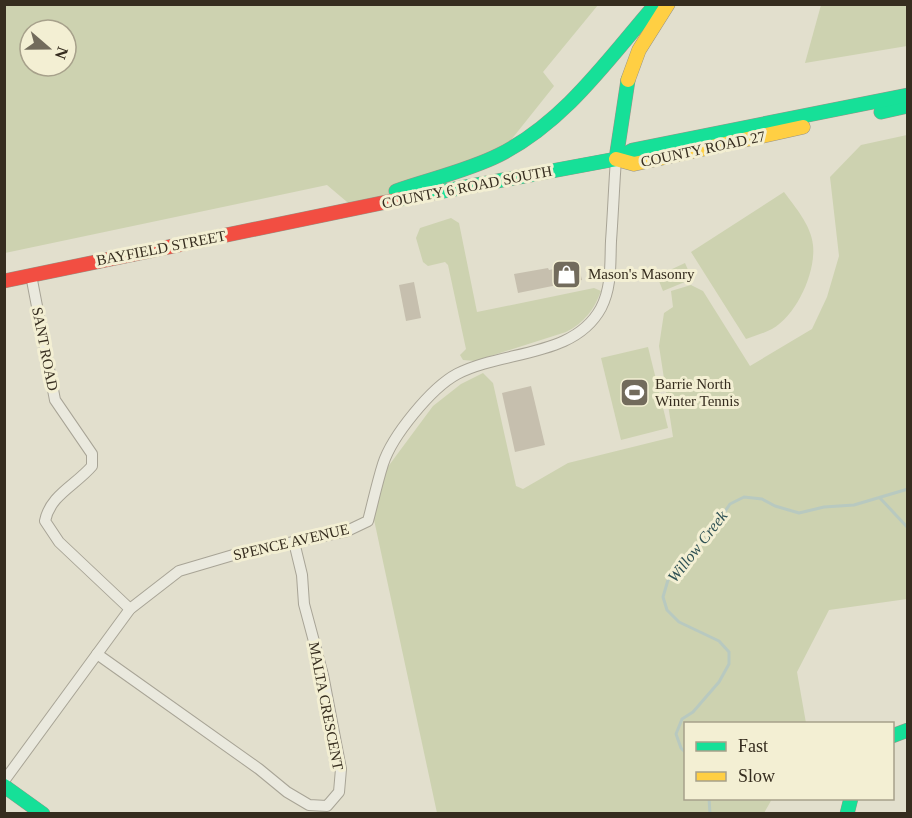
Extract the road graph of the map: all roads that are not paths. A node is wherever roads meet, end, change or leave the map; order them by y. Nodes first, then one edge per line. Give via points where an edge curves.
1 (656, 4) edge
2 (668, 4) edge
3 (908, 94) edge
4 (908, 106) edge
5 (616, 159) junction
6 (318, 217) junction
7 (31, 275) junction
8 (4, 281) edge
9 (294, 542) junction
10 (130, 609) junction
11 (97, 654) junction
12 (4, 781) edge
13 (4, 786) edge
14 (43, 813) edge

1 - 6 main road via 562,109 518,144 475,165
2 - 5 main road via 636,59 625,98
3 - 5 main road, COUNTY ROAD 27 via 633,150
4 - 5 main road, COUNTY ROAD 27 via 634,164
5 - 6 main road, COUNTY 6 ROAD SOUTH
5 - 9 street, SPENCE AVENUE via 610,280 602,307 586,328 563,342 487,362 456,375 430,395 393,442 383,463 368,521 347,531
6 - 7 main road, BAYFIELD STREET
7 - 8 main road, BAYFIELD STREET
7 - 10 street, SANT ROAD via 55,400 92,454 92,466 52,502 45,521 59,542
9 - 10 street, SPENCE AVENUE via 179,571
9 - 11 street, MALTA CRESCENT via 341,769 339,792 327,806 309,805 287,792
10 - 11 street, SPENCE AVENUE
11 - 12 street, SPENCE AVENUE
13 - 14 main road

